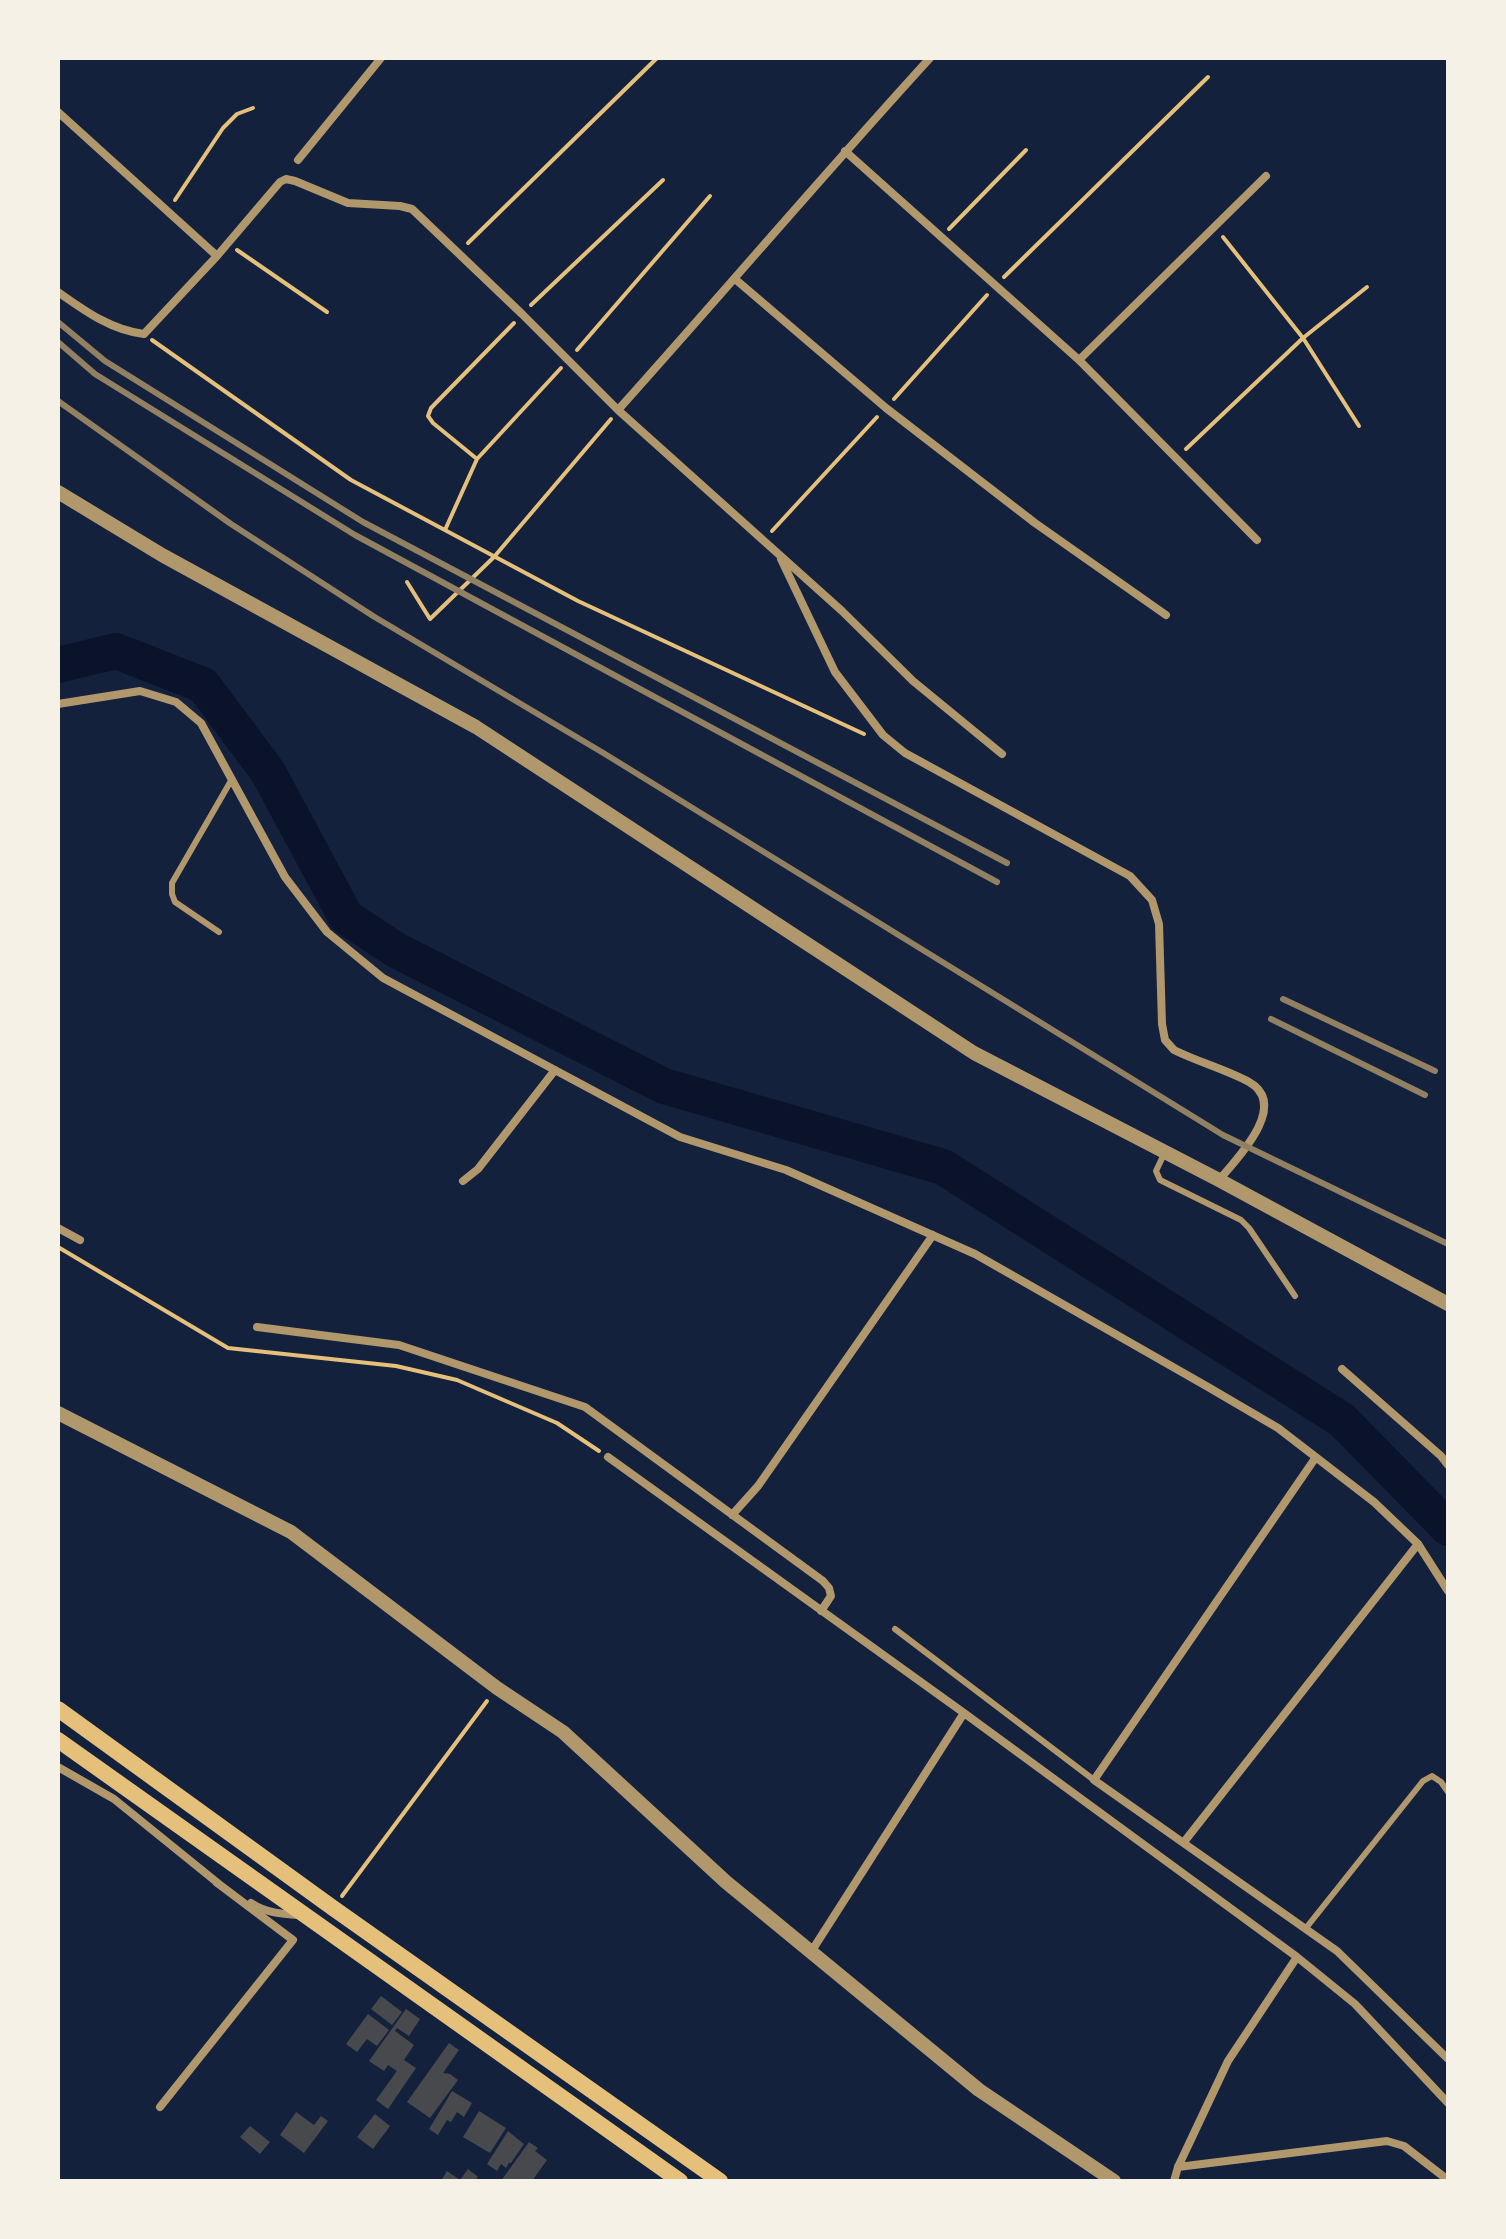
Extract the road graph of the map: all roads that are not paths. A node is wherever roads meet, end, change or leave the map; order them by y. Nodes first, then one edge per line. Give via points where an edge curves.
1 (381, 58) edge
2 (930, 58) edge
3 (58, 112) edge
4 (845, 151) junction
5 (298, 160) dead end
6 (1266, 176) dead end
7 (217, 256) junction
8 (735, 279) junction
9 (58, 292) edge
10 (1079, 360) junction
11 (618, 410) junction
12 (58, 492) edge
13 (1257, 540) dead end
14 (779, 555) junction
15 (1166, 615) dead end
16 (58, 704) edge
17 (1002, 754) dead end
18 (232, 779) junction
19 (219, 932) dead end
20 (555, 1070) junction
21 (1165, 1152) junction
22 (1219, 1180) junction
23 (463, 1181) dead end
24 (58, 1228) edge
25 (933, 1235) junction
26 (80, 1240) dead end
27 (1295, 1296) dead end
28 (1448, 1304) edge
29 (257, 1327) dead end
30 (1342, 1369) dead end
31 (58, 1413) edge
32 (608, 1457) road end
33 (1316, 1457) junction
34 (1448, 1465) edge
35 (732, 1515) junction
36 (1418, 1544) junction
37 (1448, 1591) edge
38 (821, 1611) junction
39 (895, 1629) dead end
40 (58, 1709) edge
41 (964, 1713) junction
42 (58, 1740) edge
43 (58, 1767) edge
44 (1094, 1780) junction
45 (1448, 1792) edge
46 (1184, 1842) junction
47 (216, 1882) junction
48 (304, 1915) junction
49 (1306, 1928) junction
50 (811, 1952) junction
51 (1297, 1957) junction
52 (1448, 2059) edge
53 (1448, 2103) edge
54 (160, 2107) dead end
55 (1178, 2167) junction
56 (1448, 2180) edge
57 (680, 2181) edge
58 (720, 2181) edge
59 (1114, 2181) edge
60 (1174, 2181) edge

1 - 5 street
2 - 4 street
3 - 7 street
4 - 8 street
4 - 10 street
6 - 10 street
7 - 9 street via 144,334 96,319
7 - 11 street via 286,179 348,203 412,209
8 - 11 street
8 - 15 street via 886,408
10 - 13 street
11 - 14 street
12 - 21 street via 476,727 974,1053
14 - 17 street via 913,681
14 - 22 street via 835,672 876,727 905,753 1130,876 1152,900 1159,924 1165,1040 1174,1050 1252,1084 1263,1098 1264,1118
16 - 18 street via 140,691 176,702 201,723
18 - 19 lane via 172,883 175,902
18 - 20 street via 285,877 327,932 383,978
20 - 23 street
20 - 25 street via 680,1137 786,1170
21 - 22 street
21 - 27 lane via 1156,1171 1160,1180 1241,1220
22 - 28 street
24 - 26 street
25 - 33 street via 1208,1387
25 - 35 street via 758,1486
29 - 35 street via 399,1345 585,1407
30 - 34 street
31 - 50 street via 291,1532 563,1732 726,1882
32 - 38 street
33 - 36 street
33 - 44 street
35 - 38 street via 823,1581 831,1596
36 - 37 street
36 - 46 street
38 - 41 street
39 - 44 lane
40 - 58 main road
41 - 50 street
41 - 51 street
42 - 48 main road
43 - 47 street via 114,1799
44 - 46 street
45 - 49 lane via 1432,1776 1423,1781
46 - 49 street
47 - 48 street via 261,1910
47 - 54 street via 293,1940
48 - 57 main road
49 - 52 street via 1360,1971
50 - 59 street via 979,2090
51 - 53 street via 1355,2004
51 - 55 street via 1228,2061
55 - 56 street via 1387,2141 1404,2146
55 - 60 street

